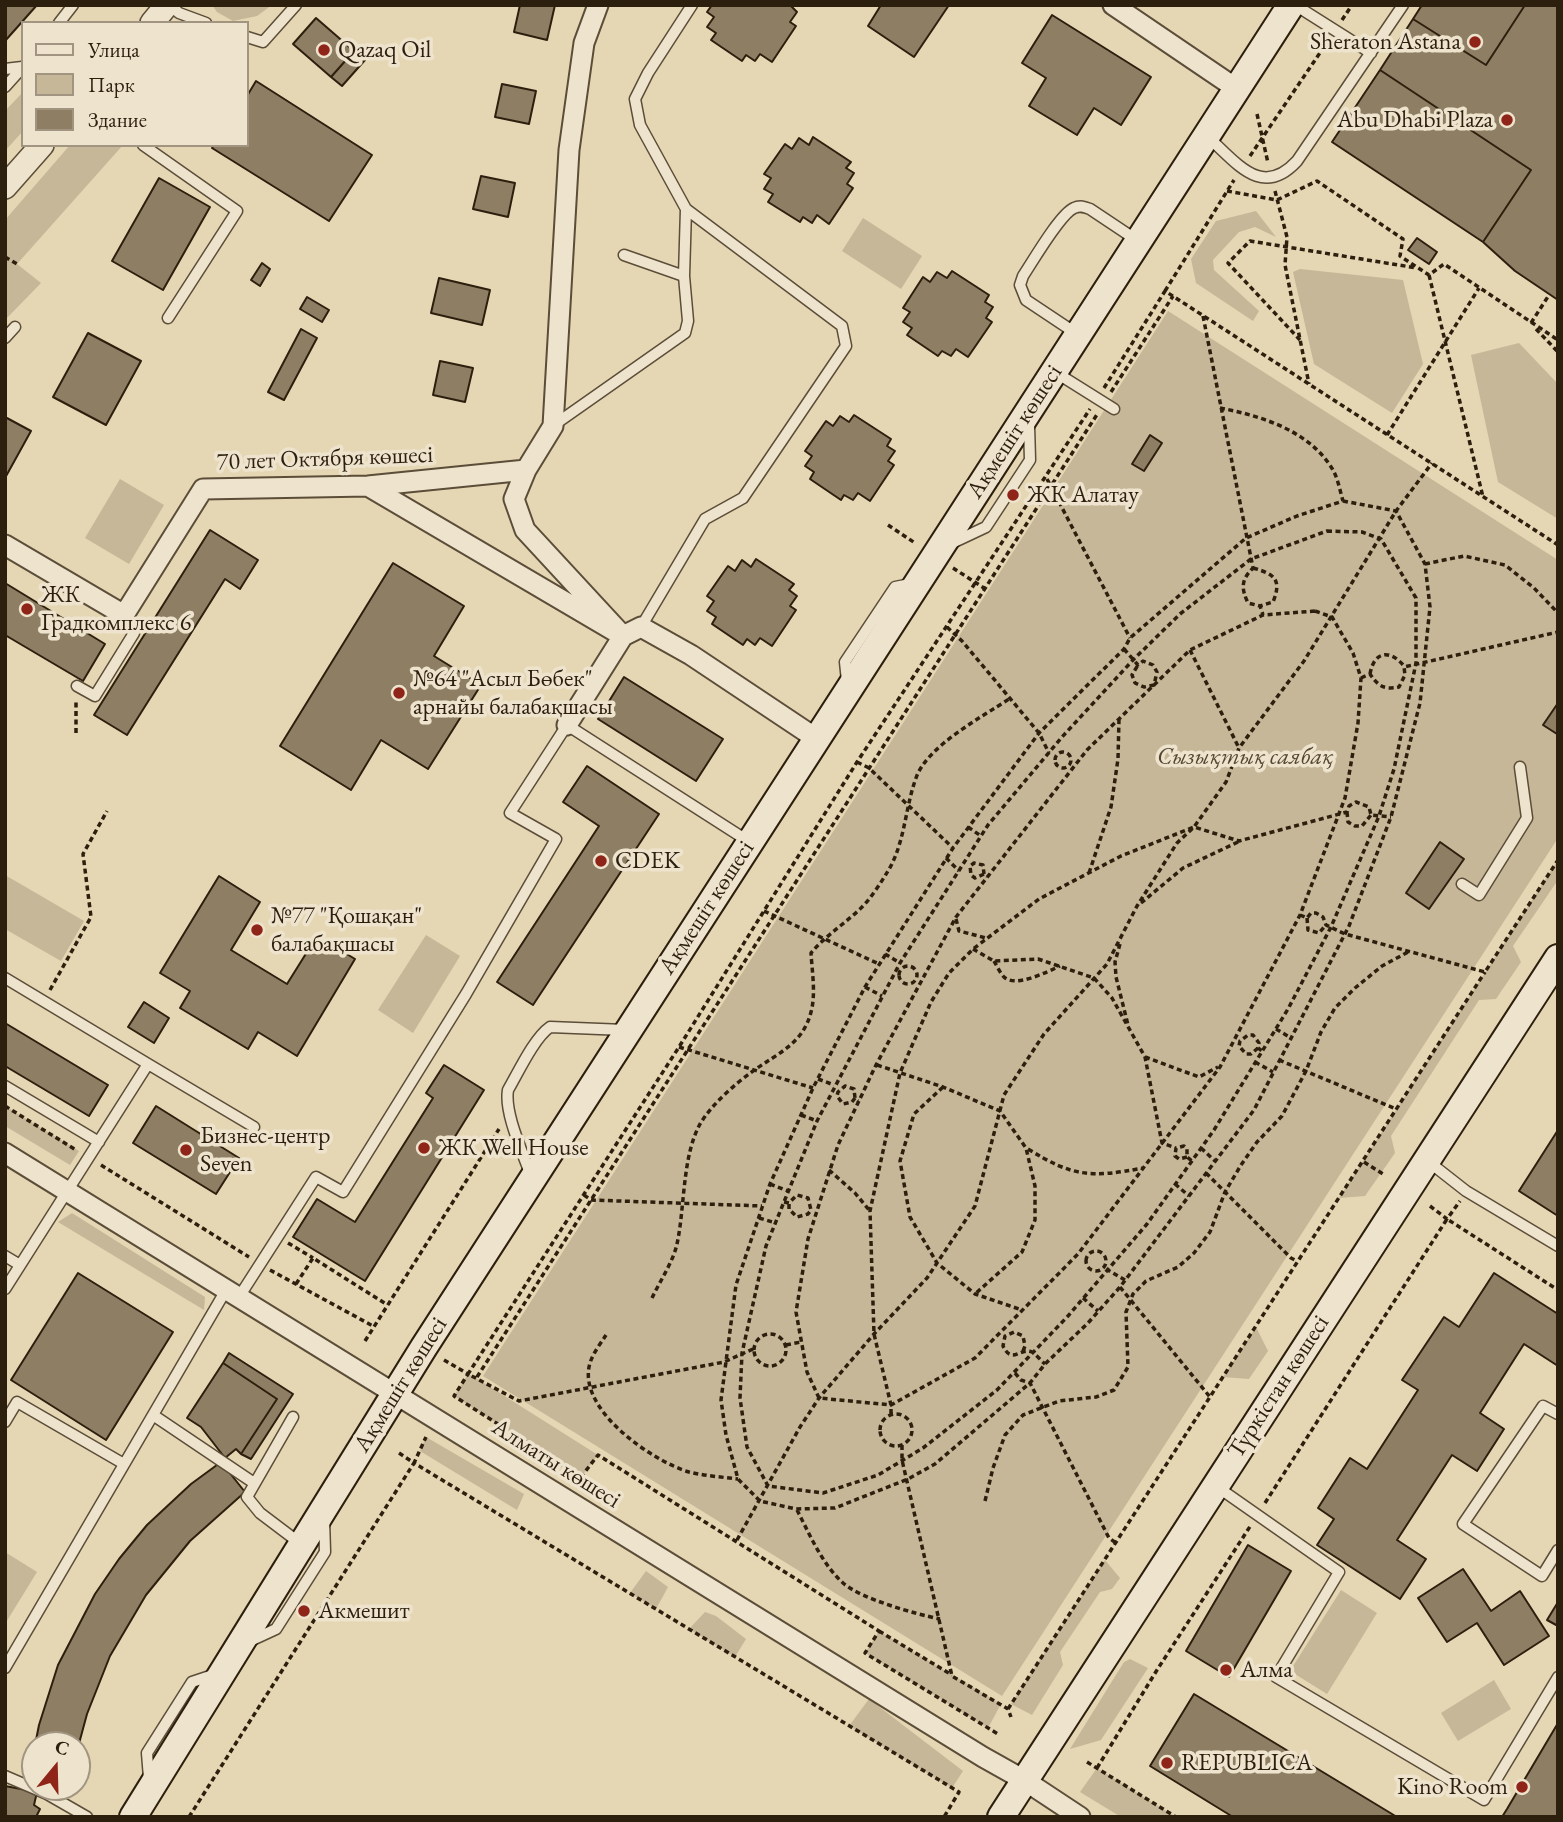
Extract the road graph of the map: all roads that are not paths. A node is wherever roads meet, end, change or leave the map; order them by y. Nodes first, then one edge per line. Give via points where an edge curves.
1 (74, 5) edge
2 (169, 5) edge
3 (296, 5) edge
4 (597, 5) edge
5 (692, 5) edge
6 (1113, 5) edge
7 (1293, 5) edge
8 (1402, 5) edge
9 (61, 21) edge
10 (154, 21) edge
11 (201, 21) edge
12 (248, 37) edge
13 (1371, 52) junction
14 (21, 69) edge
15 (5, 87) edge
16 (1237, 89) junction
17 (1207, 136) junction
18 (40, 147) edge
19 (146, 147) edge
20 (5, 187) edge
21 (687, 208) junction
22 (1138, 241) junction
23 (624, 255) dead end
24 (684, 276) junction
25 (168, 318) dead end
26 (15, 327) dead end
27 (1078, 335) junction
28 (5, 338) edge
29 (1054, 371) junction
30 (1114, 409) dead end
31 (554, 426) junction
32 (526, 470) junction
33 (368, 486) junction
34 (5, 545) edge
35 (124, 615) junction
36 (632, 632) junction
37 (76, 686) road end
38 (567, 725) junction
39 (817, 738) junction
40 (1520, 767) dead end
41 (750, 842) junction
42 (1462, 884) dead end
43 (1558, 958) edge
44 (5, 978) edge
45 (629, 1030) junction
46 (148, 1064) junction
47 (5, 1086) edge
48 (254, 1127) dead end
49 (99, 1142) junction
50 (5, 1153) edge
51 (1427, 1160) junction
52 (532, 1179) junction
53 (67, 1191) junction
54 (1558, 1246) edge
55 (5, 1256) edge
56 (20, 1265) junction
57 (5, 1289) edge
58 (233, 1294) junction
59 (395, 1393) junction
60 (153, 1415) junction
61 (1558, 1415) edge
62 (292, 1417) dead end
63 (5, 1422) edge
64 (124, 1464) junction
65 (254, 1483) junction
66 (1215, 1485) junction
67 (324, 1509) junction
68 (302, 1545) junction
69 (1558, 1550) edge
70 (240, 1645) junction
71 (5, 1668) edge
72 (1558, 1677) edge
73 (5, 1776) edge
74 (1024, 1780) junction
75 (87, 1817) edge
76 (134, 1817) edge
77 (1001, 1817) edge
78 (1080, 1817) edge

1 - 9 lane
2 - 10 street
2 - 11 lane
3 - 12 lane via 263,42
4 - 31 street via 584,43 569,150
5 - 21 lane via 635,99 640,125
6 - 16 street
7 - 13 lane
7 - 16 main road, Ақмешіт көшесі
8 - 13 lane
13 - 17 lane via 1297,160 1280,175 1255,177
14 - 15 lane
16 - 17 main road, Ақмешіт көшесі
17 - 22 main road, Ақмешіт көшесі
18 - 20 street
19 - 25 lane via 237,211
21 - 24 lane
21 - 36 lane via 842,326 846,346 743,498 705,519
22 - 27 main road, Ақмешіт көшесі
22 - 27 lane via 1090,209 1073,208 1023,276 1020,285 1026,300
23 - 24 lane
24 - 31 lane via 685,333
26 - 28 lane
27 - 29 main road, Ақмешіт көшесі
29 - 30 lane
29 - 39 main road, Ақмешіт көшесі
31 - 32 street
32 - 33 street, 70 лет Октября көшесі
32 - 36 street via 514,499 524,530
33 - 35 street, 70 лет Октября көшесі via 203,489
33 - 36 street
34 - 35 street
35 - 37 lane via 134,633 95,696
36 - 38 street
36 - 39 street via 691,655
38 - 41 lane
38 - 58 lane via 510,813 556,839 466,994 343,1192 316,1177 260,1264
39 - 41 main road, Ақмешіт көшесі
40 - 42 lane via 1527,818 1479,895
41 - 45 main road, Ақмешіт көшесі
43 - 51 main road, Түркістан көшесі
44 - 46 lane
45 - 52 main road, Ақмешіт көшесі
45 - 52 lane via 546,1030 508,1090 509,1112
46 - 48 lane
46 - 49 lane
47 - 49 lane
49 - 53 lane
50 - 53 street, Алматы көшесі
51 - 54 lane via 1466,1191
51 - 66 main road, Түркістан көшесі
52 - 59 main road, Ақмешіт көшесі
53 - 56 lane
53 - 58 street, Алматы көшесі
55 - 56 lane
56 - 57 lane
58 - 59 street, Алматы көшесі
58 - 60 lane
59 - 67 main road, Ақмешіт көшесі
59 - 74 street, Алматы көшесі
60 - 64 lane
60 - 65 lane
61 - 69 lane via 1544,1406 1462,1524 1542,1576
62 - 65 lane
63 - 64 lane via 17,1402
64 - 71 lane
65 - 68 lane via 247,1497 260,1513
66 - 72 lane via 1339,1572 1276,1676 1484,1800
66 - 74 main road, Түркістан көшесі
67 - 68 main road, Ақмешіт көшесі
67 - 70 lane via 325,1552 276,1629
68 - 70 main road, Ақмешіт көшесі
70 - 76 main road, Ақмешіт көшесі
73 - 75 lane
74 - 77 main road, Түркістан көшесі
74 - 78 street, Алматы көшесі

